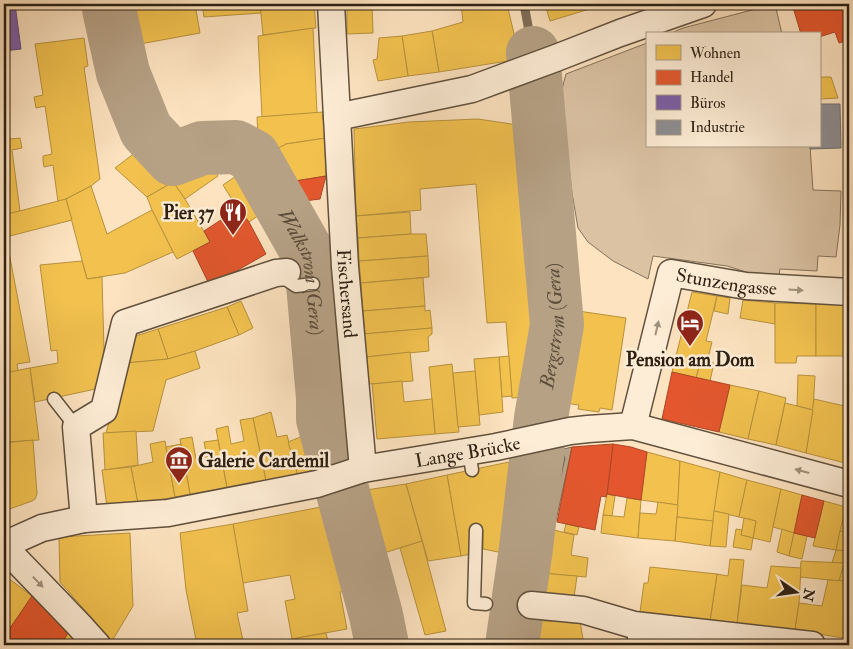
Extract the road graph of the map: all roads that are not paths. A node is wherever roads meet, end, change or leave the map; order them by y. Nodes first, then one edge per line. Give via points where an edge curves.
1 (331, 4) edge
2 (695, 5) edge
3 (337, 117) junction
4 (281, 272) joint
5 (314, 284) dead end
6 (849, 292) edge
7 (54, 398) dead end
8 (633, 426) junction
9 (76, 427) junction
10 (357, 471) junction
11 (849, 484) edge
12 (84, 519) junction
13 (476, 530) dead end
14 (4, 546) edge
15 (486, 604) dead end
16 (531, 605) dead end
17 (634, 635) edge
18 (97, 645) edge
19 (812, 645) edge

1 - 3 street, Fischersand
2 - 3 street via 472,89
3 - 10 street, Fischersand
4 - 5 lane via 296,286
4 - 9 street via 125,323 104,410
8 -> 6 street, Stunzengasse via 670,273 746,286
7 - 9 lane
8 - 10 street, Lange Brücke via 588,429 505,445 471,460
11 -> 8 street, Lange Brücke
9 - 12 street
10 - 12 street, Lange Brücke via 317,484 168,513
12 - 14 street, Lange Brücke via 42,528
13 - 15 lane via 474,603
14 -> 18 street
16 - 17 street via 582,610
17 - 19 street

